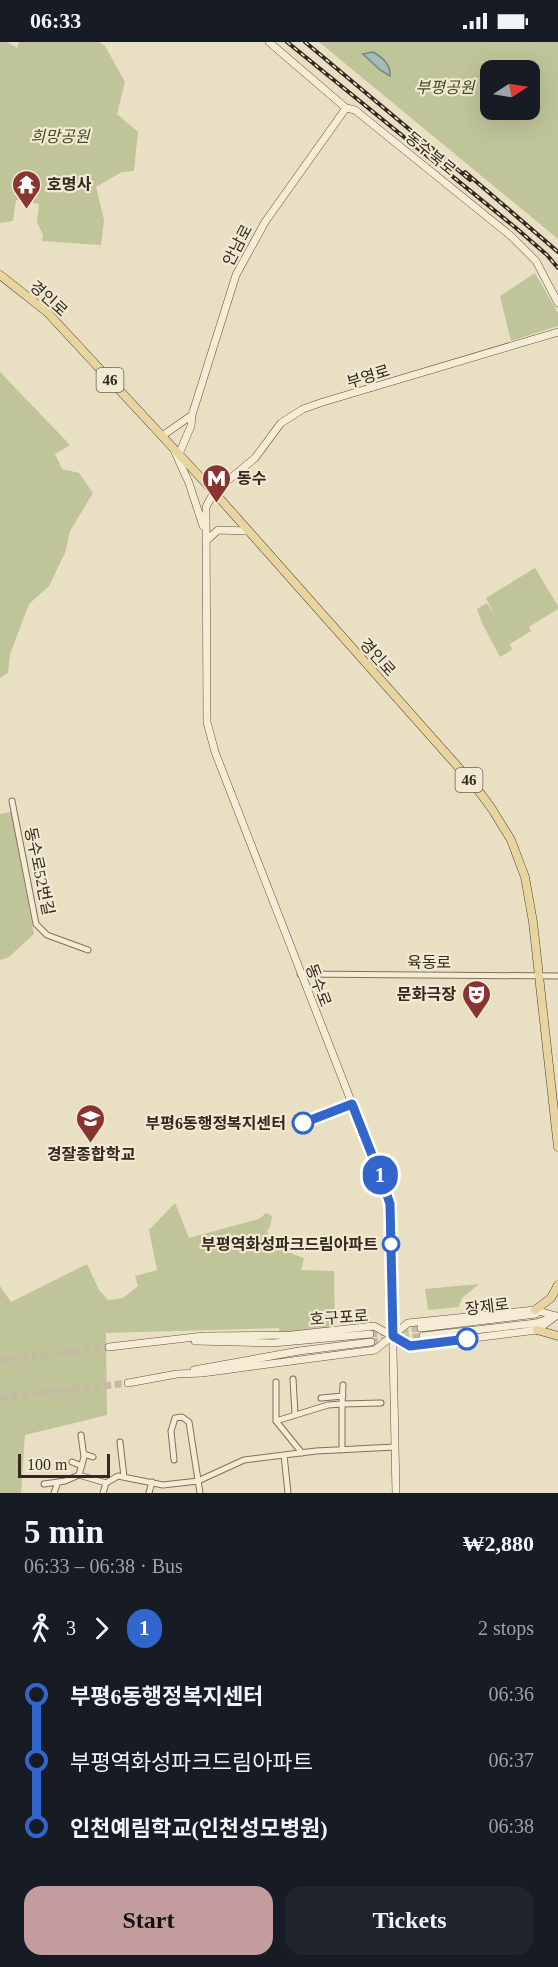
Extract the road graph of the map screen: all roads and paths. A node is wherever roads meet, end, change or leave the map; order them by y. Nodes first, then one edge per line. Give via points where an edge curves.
1 (269, 42) edge
2 (346, 108) junction
3 (0, 275) edge
4 (558, 303) edge
5 (558, 333) edge
6 (192, 415) junction
7 (162, 436) junction
8 (173, 447) junction
9 (179, 454) junction
10 (214, 492) junction
11 (248, 531) junction
12 (206, 538) junction
13 (12, 801) dead end
14 (88, 950) dead end
15 (300, 974) junction
16 (539, 976) junction
17 (558, 976) edge
18 (558, 1147) edge
19 (558, 1285) edge
20 (535, 1310) junction
21 (557, 1316) edge
22 (537, 1330) junction
23 (422, 1332) tunnel mouth
24 (393, 1336) junction
25 (558, 1336) edge
26 (172, 1340) junction
27 (109, 1347) tunnel mouth
28 (177, 1374) junction
29 (293, 1379) dead end
30 (276, 1382) dead end
31 (128, 1383) tunnel mouth
32 (343, 1385) dead end
33 (343, 1396) junction
34 (321, 1398) dead end
35 (381, 1403) dead end
36 (342, 1404) junction
37 (295, 1414) junction
38 (276, 1421) junction
39 (81, 1435) dead end
40 (120, 1442) dead end
41 (395, 1447) junction
42 (342, 1450) junction
43 (302, 1453) junction
44 (84, 1454) junction
45 (284, 1455) junction
46 (93, 1457) dead end
47 (174, 1460) dead end
48 (72, 1462) dead end
49 (82, 1466) junction
50 (79, 1475) junction
51 (124, 1476) junction
52 (198, 1481) junction
53 (58, 1482) junction
54 (152, 1482) junction
55 (106, 1483) junction
56 (44, 1484) dead end
57 (54, 1493) edge
58 (103, 1493) edge
59 (149, 1493) edge
60 (200, 1493) edge
61 (288, 1493) edge
62 (396, 1493) edge

1 - 2 street, 동수북로
2 - 4 street, 동수북로 via 355,110 511,236 536,261
2 - 6 street, 안남로 via 265,222 236,275
3 - 7 main road, 경인로 / 46 via 47,312
5 - 10 street, 부영로 via 303,409 281,423 255,458
6 - 7 street
6 - 9 street, 안남로
7 - 8 main road, 경인로 / 46
8 - 9 main road, 경인로 / 46
8 - 12 street
9 - 10 main road, 경인로 / 46
10 - 11 main road, 경인로 / 46
10 - 12 street, 동수로 via 206,507
11 - 12 street via 219,530
11 - 16 main road, 경인로 / 46 via 492,809 511,840 525,877
12 - 15 street, 동수로 via 207,722
13 - 14 street, 동수로52번길 via 36,924 47,935
15 - 16 street, 육동로
15 - 24 street, 동수로 via 390,1204
16 - 17 street, 육동로
16 - 18 main road, 경인로 / 46
19 - 20 main road via 551,1298
20 - 21 street
20 - 24 street via 408,1323
21 - 22 street
21 - 23 street, 장제로 via 536,1314
22 - 24 street via 410,1346
22 - 25 main road
24 - 26 street, 호구포로 via 374,1326 292,1335
24 - 28 street, 호구포로 via 375,1350
24 - 41 street, 동수로
26 - 27 street, 호구포로
26 - 28 street, 호구포로 via 273,1343 370,1338
28 - 31 street, 호구포로
29 - 37 street
30 - 38 street
32 - 33 street
33 - 34 street
33 - 36 street
35 - 36 street
36 - 37 street
36 - 42 street
37 - 38 street
38 - 43 street
39 - 44 street
40 - 51 street
41 - 42 street
41 - 62 street, 동수로
42 - 43 street
43 - 45 street
44 - 46 street
44 - 49 street
45 - 52 street via 244,1460
45 - 61 street
47 - 52 street via 171,1431 175,1418 182,1417 189,1422
48 - 49 street
49 - 50 street
50 - 53 street
50 - 55 street
51 - 54 street
51 - 55 street
52 - 54 street via 163,1485
52 - 60 street
53 - 56 street
53 - 57 street
54 - 59 street
55 - 58 street

